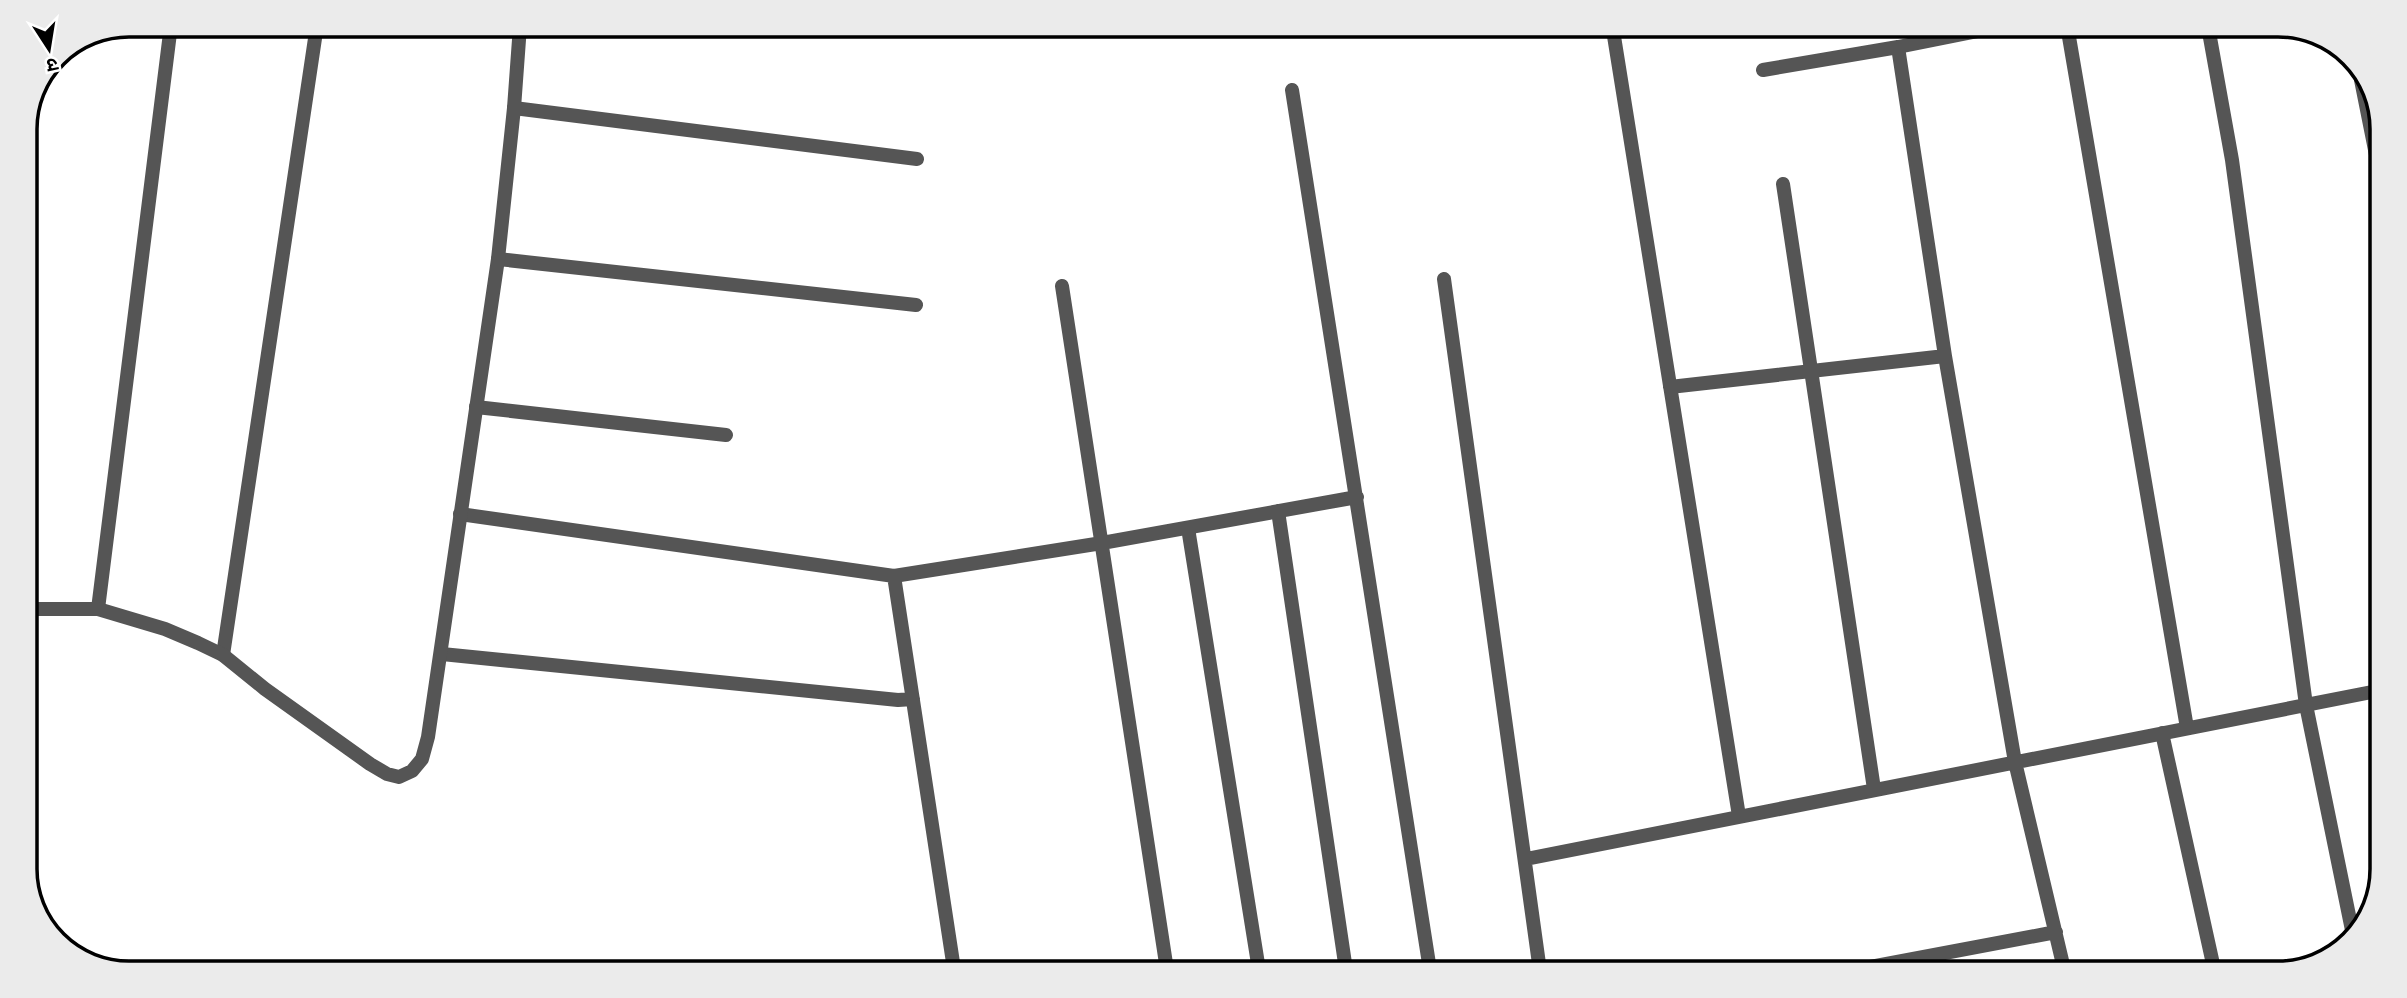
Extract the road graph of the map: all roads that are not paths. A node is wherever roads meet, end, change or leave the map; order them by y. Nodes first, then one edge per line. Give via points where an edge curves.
1 (170, 37) edge
2 (315, 37) edge
3 (519, 37) edge
4 (1614, 37) edge
5 (1948, 37) edge
6 (2069, 37) edge
7 (2210, 37) edge
8 (1898, 47) junction
9 (1763, 70) dead end
10 (1292, 90) dead end
11 (2365, 99) edge
12 (514, 108) junction
13 (2370, 126) edge
14 (917, 159) dead end
15 (1783, 184) dead end
16 (498, 259) junction
17 (1444, 279) dead end
18 (1062, 286) dead end
19 (916, 305) dead end
20 (1945, 356) junction
21 (1811, 372) junction
22 (1670, 387) junction
23 (476, 407) junction
24 (726, 435) dead end
25 (1357, 497) junction
26 (1278, 511) junction
27 (460, 514) junction
28 (1188, 528) junction
29 (1102, 543) junction
30 (894, 576) junction
31 (37, 609) edge
32 (98, 609) junction
33 (442, 654) junction
34 (223, 655) junction
35 (2370, 692) edge
36 (913, 699) junction
37 (2306, 705) junction
38 (2187, 728) junction
39 (2162, 733) junction
40 (2015, 762) junction
41 (1874, 789) junction
42 (1740, 816) junction
43 (1526, 859) junction
44 (2351, 925) edge
45 (2056, 932) junction
46 (953, 961) edge
47 (1166, 961) edge
48 (1258, 961) edge
49 (1345, 961) edge
50 (1428, 961) edge
51 (1539, 961) edge
52 (1902, 961) edge
53 (2063, 961) edge
54 (2213, 961) edge

1 - 32 street
2 - 34 street
3 - 12 street
4 - 22 street
5 - 8 street
6 - 38 street
7 - 37 street via 2232,160
8 - 9 street
8 - 20 street
10 - 25 street
11 - 13 street
12 - 14 street
12 - 16 street
15 - 21 street
16 - 19 street
16 - 23 street
17 - 43 street
18 - 29 street
20 - 21 street
20 - 40 street
21 - 22 street
21 - 41 street
22 - 42 street
23 - 24 street
23 - 27 street
25 - 26 street
25 - 50 street
26 - 28 street
26 - 49 street
27 - 30 street
27 - 33 street
28 - 29 street
28 - 48 street
29 - 30 street
29 - 47 street
30 - 36 street
31 - 32 street
32 - 34 street via 165,629
33 - 34 street via 422,759 399,777 370,764
33 - 36 street
35 - 37 street
36 - 46 street
37 - 38 street
37 - 44 street
38 - 39 street
39 - 40 street
39 - 54 street
40 - 41 street
40 - 45 street
41 - 42 street
42 - 43 street
43 - 51 street
45 - 52 street
45 - 53 street

